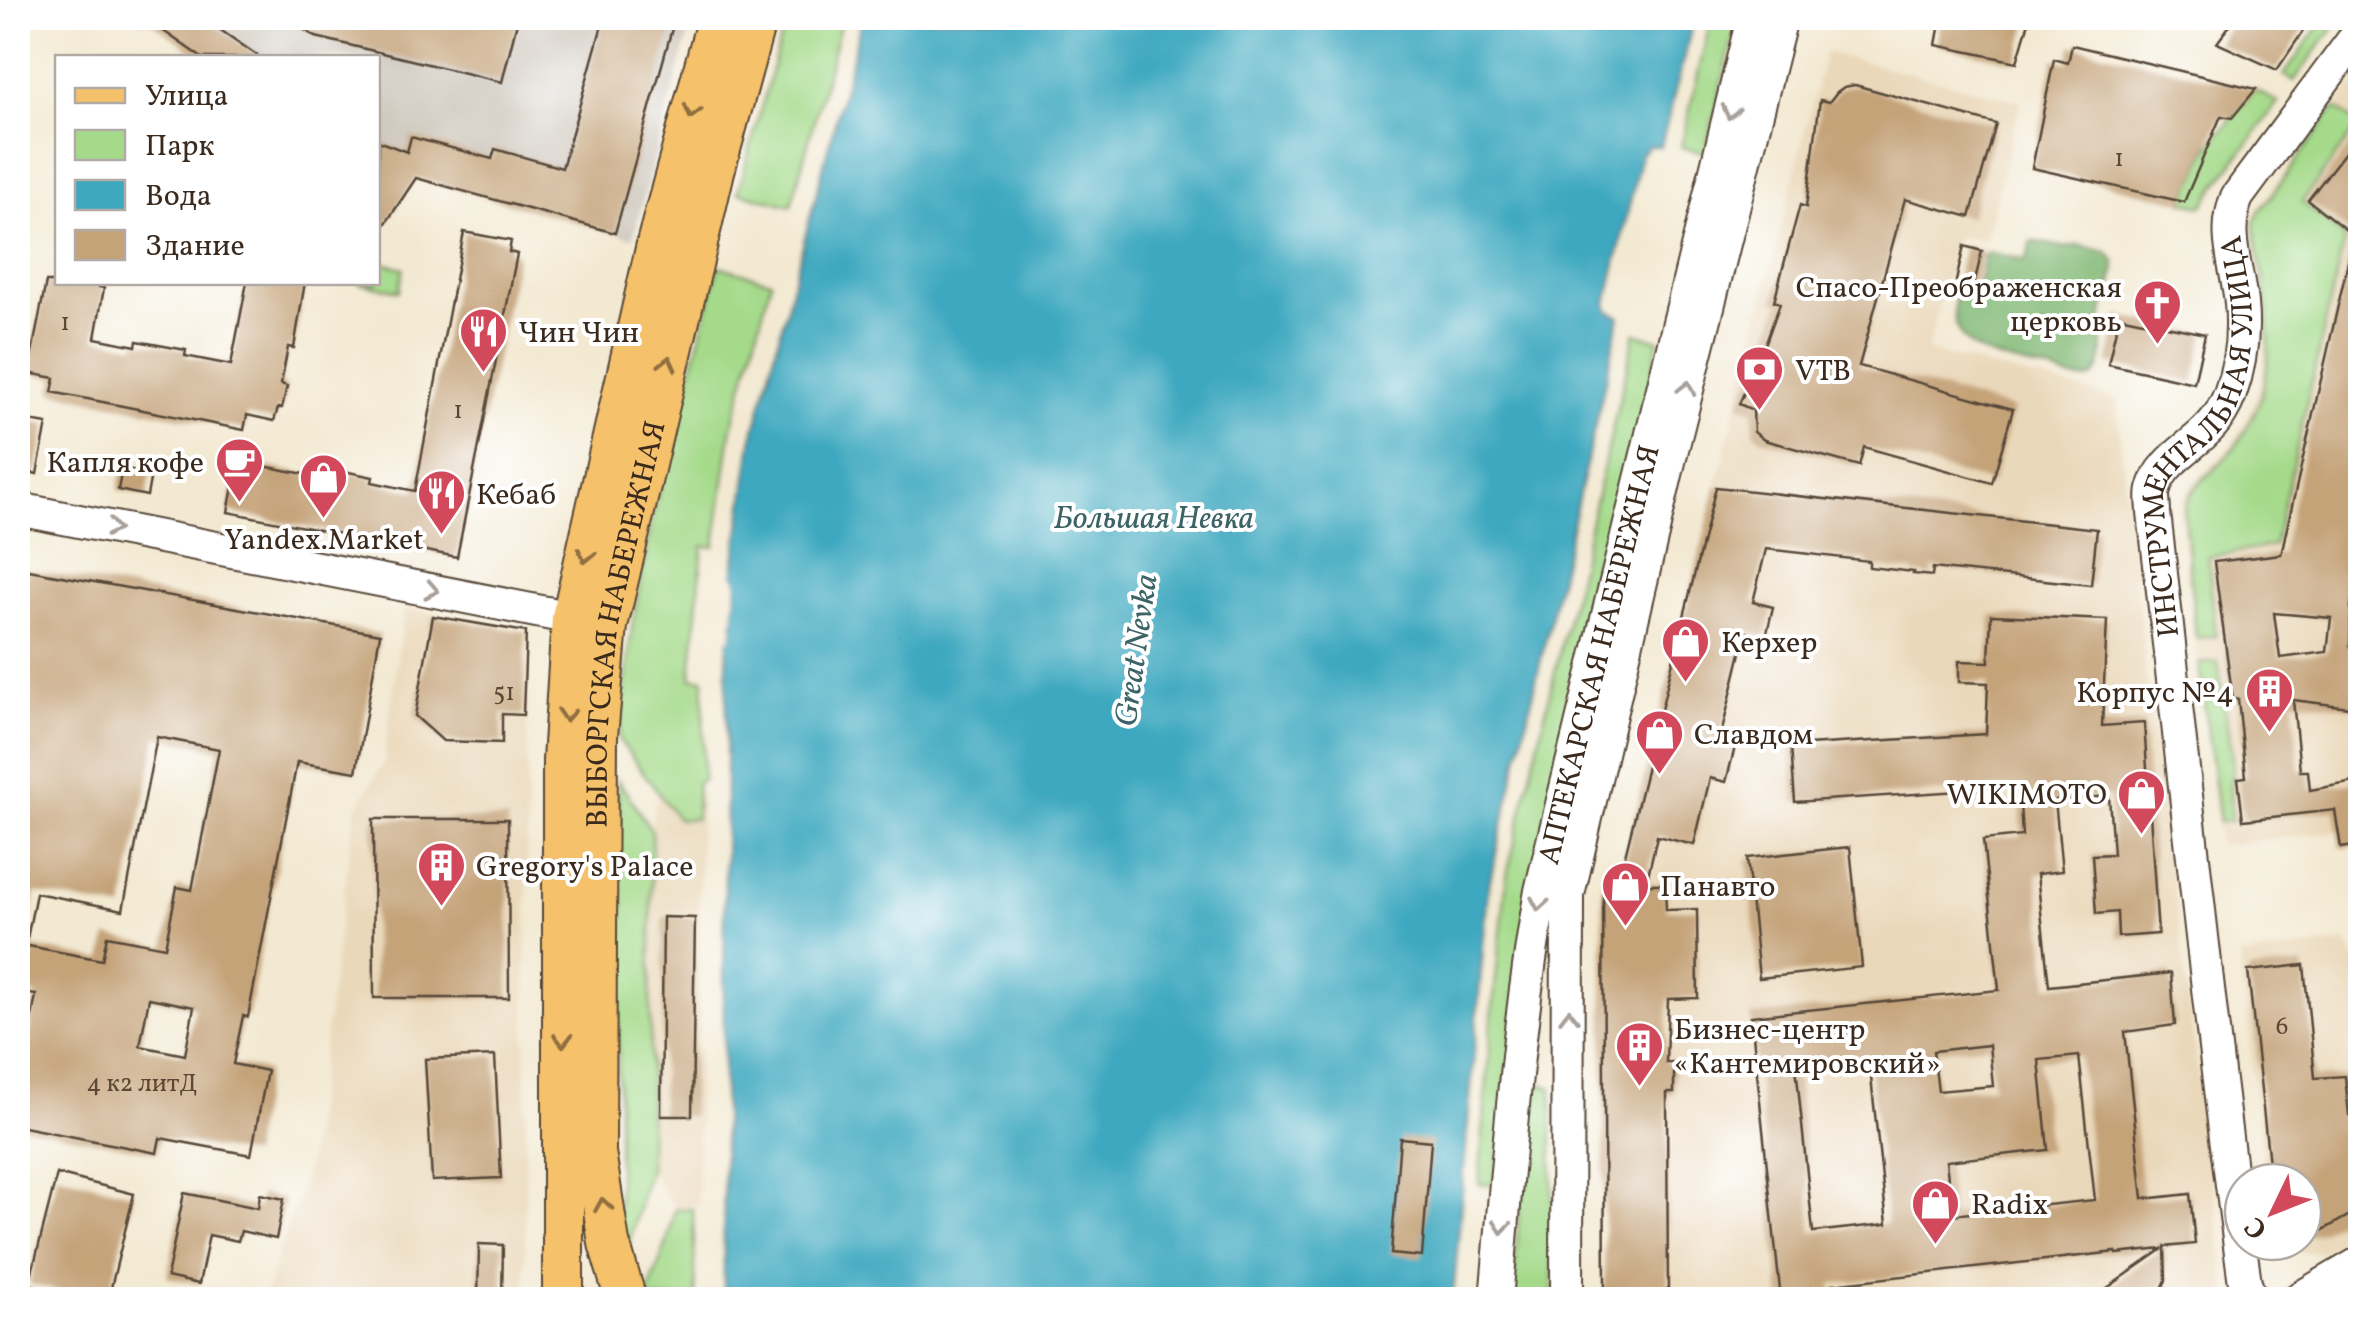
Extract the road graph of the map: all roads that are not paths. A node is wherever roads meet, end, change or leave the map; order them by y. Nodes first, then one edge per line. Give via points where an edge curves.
1 (718, 18) edge
2 (756, 18) edge
3 (1753, 18) edge
4 (1781, 18) edge
5 (2360, 31) edge
6 (18, 509) edge
7 (572, 618) junction
8 (1516, 1078) junction
9 (1568, 1080) junction
10 (2360, 1264) edge
11 (563, 1300) edge
12 (626, 1300) edge
13 (1496, 1300) edge
14 (1567, 1300) edge
15 (2251, 1300) edge
16 (2296, 1300) edge

1 -> 7 main road, ВЫБОРГСКАЯ НАБЕРЕЖНАЯ via 658,240
12 -> 2 main road, ВЫБОРГСКАЯ НАБЕРЕЖНАЯ via 595,1152 597,736 607,626
3 -> 8 street, АПТЕКАРСКАЯ НАБЕРЕЖНАЯ via 1552,838
9 -> 4 street, АПТЕКАРСКАЯ НАБЕРЕЖНАЯ via 1568,895
5 - 15 street, ИНСТРУМЕНТАЛЬНАЯ УЛИЦА via 2237,197 2229,215 2241,339 2229,398 2154,489 2231,1180
6 -> 7 street
7 -> 11 main road, ВЫБОРГСКАЯ НАБЕРЕЖНАЯ via 563,778
8 - 9 street via 1541,1060
8 -> 13 street, АПТЕКАРСКАЯ НАБЕРЕЖНАЯ
9 - 14 street, АПТЕКАРСКАЯ НАБЕРЕЖНАЯ
10 - 16 street

